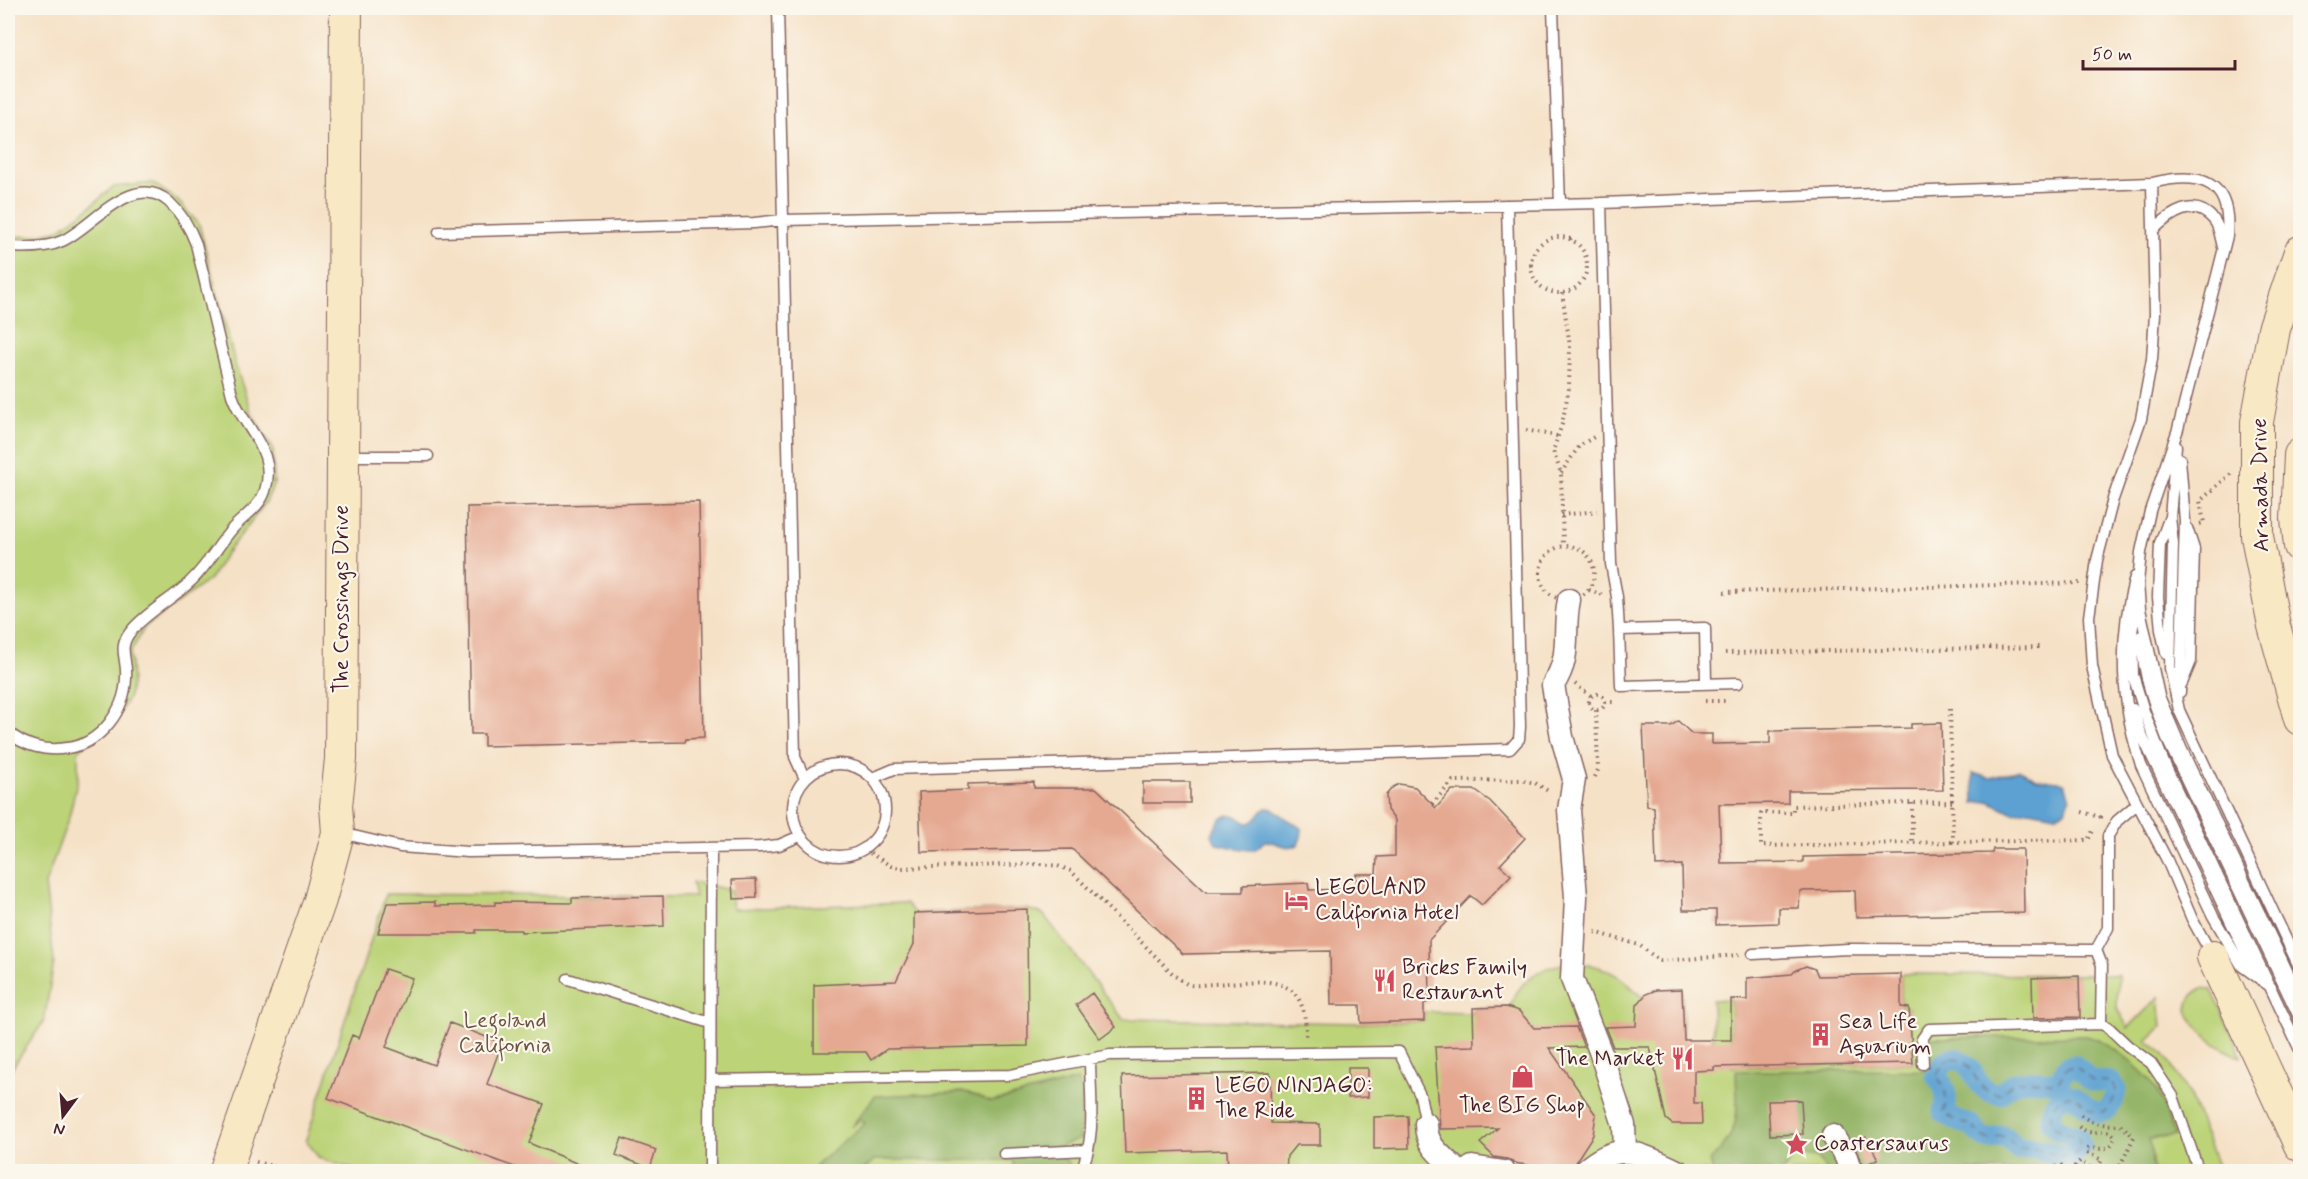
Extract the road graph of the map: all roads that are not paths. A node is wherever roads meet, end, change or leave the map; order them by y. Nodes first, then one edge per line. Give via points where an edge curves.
1 (346, 8) edge
2 (778, 8) edge
3 (1553, 8) edge
4 (2152, 183) junction
5 (1601, 203) junction
6 (1560, 204) junction
7 (1507, 205) junction
8 (783, 220) junction
9 (2153, 230) junction
10 (439, 232) dead end
11 (2223, 247) junction
12 (8, 248) edge
13 (21, 248) junction
14 (2301, 252) edge
15 (8, 255) edge
16 (2178, 429) junction
17 (2301, 455) edge
18 (343, 456) junction
19 (428, 456) dead end
20 (2301, 546) edge
21 (2141, 552) junction
22 (2138, 583) junction
23 (1569, 600) road end
24 (2140, 609) junction
25 (1619, 630) junction
26 (1706, 683) junction
27 (1738, 683) dead end
28 (2179, 710) junction
29 (2301, 719) edge
30 (8, 732) edge
31 (873, 778) junction
32 (805, 779) junction
33 (2137, 804) junction
34 (338, 832) junction
35 (800, 836) junction
36 (711, 849) junction
37 (2096, 950) junction
38 (1753, 954) road end
39 (2213, 957) junction
40 (2301, 969) edge
41 (568, 979) dead end
42 (2271, 987) junction
43 (2301, 998) edge
44 (2301, 1019) edge
45 (710, 1023) junction
46 (2101, 1024) junction
47 (2301, 1050) edge
48 (1090, 1059) junction
49 (1923, 1064) dead end
50 (710, 1080) junction
51 (2301, 1108) edge
52 (1426, 1124) joint
53 (1833, 1136) dead end
54 (2301, 1145) edge
55 (1088, 1150) junction
56 (1625, 1152) junction
57 (1004, 1154) dead end
58 (239, 1170) edge
59 (710, 1172) edge
60 (1080, 1172) edge
61 (1459, 1172) edge
62 (1466, 1172) edge
63 (1504, 1172) edge
64 (1583, 1172) edge
65 (1679, 1172) edge
66 (1851, 1172) edge
67 (2199, 1172) edge

1 - 18 street, The Crossings Drive
2 - 8 lane
3 - 6 lane
4 - 5 lane
4 - 9 lane
4 - 11 lane via 2199,179 2214,187 2225,200 2229,216
5 - 6 lane
5 - 25 lane via 1611,564
6 - 7 lane
7 - 8 lane
7 - 31 lane via 1520,727 1519,739 1510,749 894,769
8 - 10 lane
8 - 32 lane via 795,757
9 - 11 lane via 2170,214 2192,208 2215,221
9 - 33 lane via 2155,314 2149,385 2097,560 2089,617 2092,666 2112,755
11 - 16 lane
12 - 13 lane
13 - 15 lane
13 - 30 lane via 61,242 133,194 148,192 169,202 188,224 196,244 232,395 259,439 268,477 262,498 234,527 208,564 127,637 122,651 126,668 123,695 105,729 81,744 61,749 30,745
14 - 29 street, Armada Drive via 2274,329 2257,422 2257,536 2274,626
16 - 21 lane via 2154,497
16 - 28 lane via 2190,523
16 - 28 lane via 2170,517 2160,543 2158,597 2161,630
17 - 20 street, Armada Drive via 2297,519
18 - 19 lane
18 - 34 street, The Crossings Drive
21 - 22 lane
21 - 42 lane via 2123,638 2123,677 2134,744 2144,773 2213,916 2242,966
22 - 24 lane
22 - 42 lane via 2132,633 2133,675 2144,711 2164,763
23 - 56 street via 1565,618 1567,652 1553,685 1574,779 1569,810 1576,897 1572,979 1621,1114
24 - 43 lane via 2159,696
24 - 44 lane via 2142,658 2161,724
25 - 26 lane via 1705,628
25 - 26 lane via 1621,686
26 - 27 lane
28 - 40 lane
31 - 32 lane via 861,769 839,764 817,770
31 - 35 lane via 881,789 886,816 882,829 865,850 837,857 823,854
32 - 35 lane via 796,791 792,807
33 - 37 lane via 2117,821 2108,836 2108,928
33 - 39 lane
34 - 36 lane via 390,846 436,851
34 - 58 street, The Crossings Drive
35 - 36 lane via 779,845
36 - 45 lane
37 - 38 lane
37 - 46 lane via 2102,965
39 - 51 street via 2228,962 2237,976
39 - 54 street
41 - 45 lane
42 - 47 lane
45 - 50 lane
46 - 49 lane via 1929,1029 1922,1039
46 - 67 lane via 2151,1063 2173,1096
48 - 50 lane via 1010,1076
48 - 52 lane via 1110,1055 1399,1052 1420,1095
48 - 55 lane
50 - 59 lane
52 - 61 street via 1430,1145
53 - 66 street
55 - 57 lane
55 - 60 lane
56 - 64 street via 1597,1160
56 - 65 street
62 - 63 street via 1472,1167

